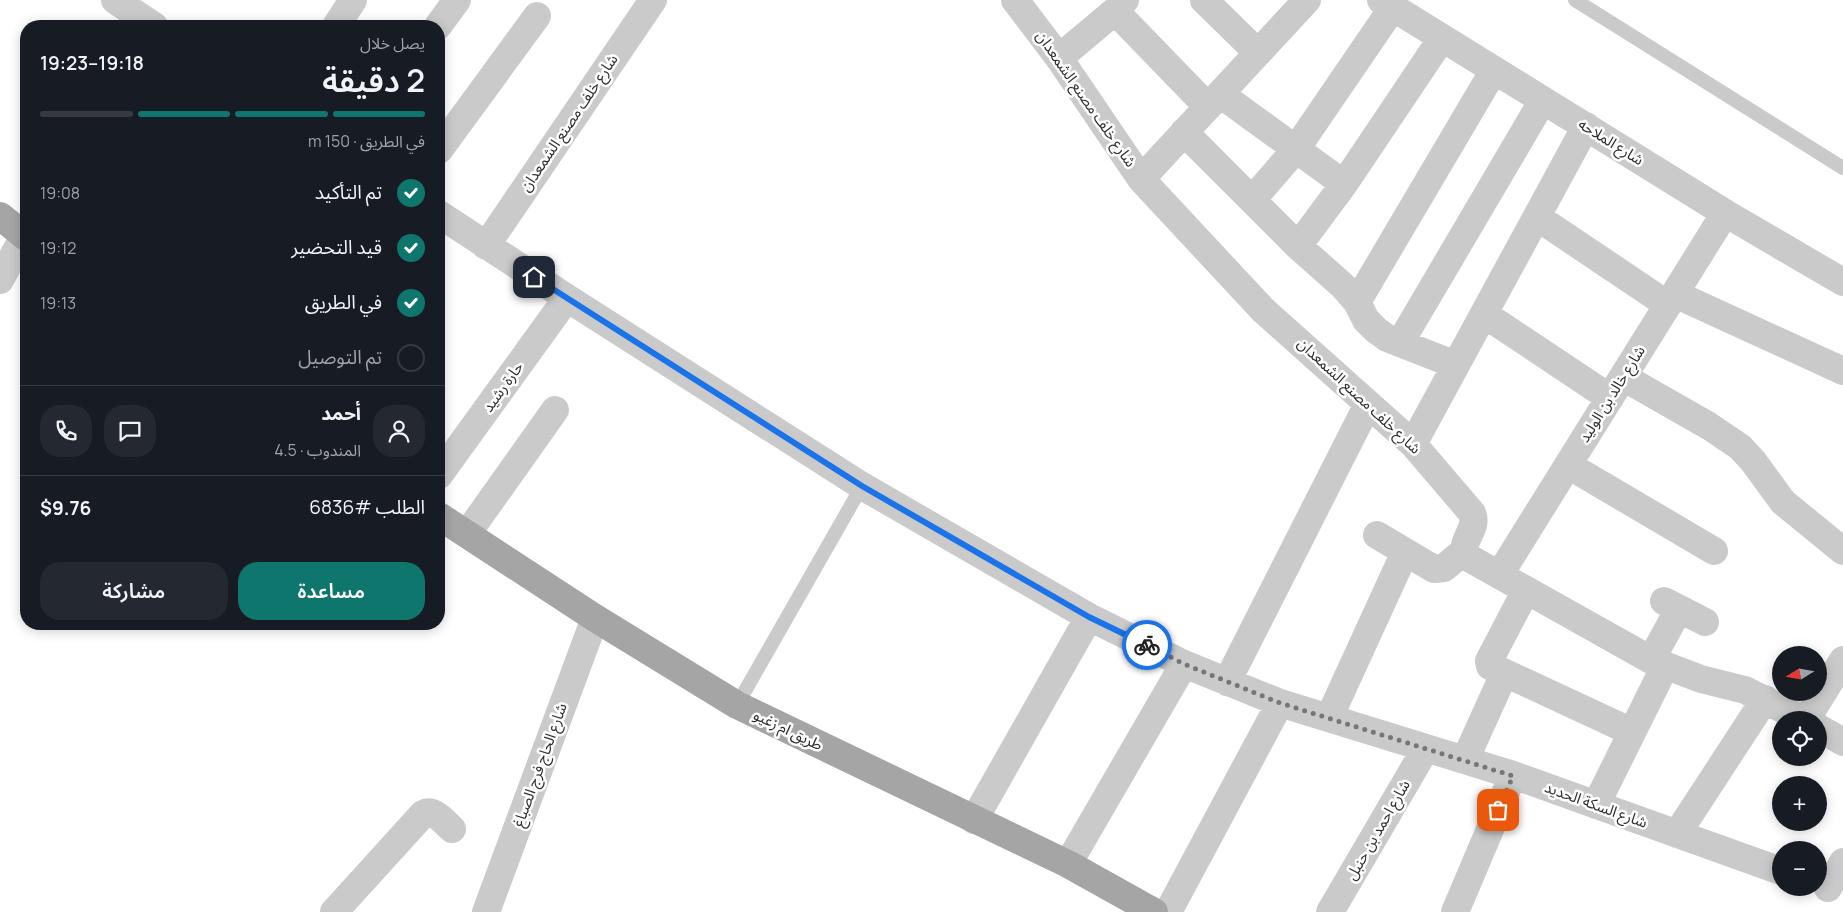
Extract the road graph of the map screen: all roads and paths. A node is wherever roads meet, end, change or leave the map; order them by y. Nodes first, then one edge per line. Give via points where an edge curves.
1 (115, 0) edge
2 (354, 0) edge
3 (457, 0) edge
4 (653, 0) edge
5 (1015, 0) edge
6 (1204, 0) edge
7 (1307, 0) edge
8 (1575, 0) edge
9 (1387, 4) edge
10 (1120, 5) edge
11 (537, 16) dead end
12 (145, 20) edge
13 (340, 20) edge
14 (442, 20) edge
15 (1442, 38) junction
16 (1258, 53) junction
17 (1059, 58) junction
18 (1494, 70) junction
19 (1214, 100) junction
20 (1543, 100) junction
21 (1586, 126) junction
22 (1184, 132) junction
23 (445, 142) edge
24 (1296, 149) junction
25 (1843, 168) edge
26 (1141, 179) junction
27 (1344, 184) junction
28 (1252, 200) junction
29 (1725, 213) junction
30 (0, 216) edge
31 (1537, 217) junction
32 (445, 218) edge
33 (20, 232) edge
34 (20, 245) edge
35 (486, 246) junction
36 (1298, 246) junction
37 (0, 280) edge
38 (1843, 282) edge
39 (567, 298) junction
40 (1671, 300) junction
41 (1357, 302) junction
42 (1484, 314) junction
43 (1400, 343) junction
44 (1456, 365) junction
45 (1843, 371) edge
46 (1616, 387) junction
47 (1368, 404) junction
48 (555, 410) dead end
49 (1413, 444) junction
50 (1568, 465) junction
51 (445, 467) edge
52 (862, 486) junction
53 (445, 520) edge
54 (467, 534) junction
55 (1377, 535) dead end
56 (1714, 551) dead end
57 (1843, 551) edge
58 (1405, 552) junction
59 (1464, 552) junction
60 (1500, 574) junction
61 (1526, 590) junction
62 (1089, 617) junction
63 (595, 618) junction
64 (1705, 622) dead end
65 (1843, 660) edge
66 (1658, 663) junction
67 (1184, 664) junction
68 (1504, 674) junction
69 (1227, 682) junction
70 (1765, 699) junction
71 (1280, 703) junction
72 (737, 705) junction
73 (1788, 711) edge
74 (1811, 711) edge
75 (1329, 718) junction
76 (1632, 732) junction
77 (1827, 733) edge
78 (1843, 742) edge
79 (1426, 748) junction
80 (1465, 760) junction
81 (1513, 776) junction
82 (1596, 805) junction
83 (974, 820) junction
84 (452, 828) dead end
85 (1677, 834) junction
86 (1843, 862) edge
87 (1068, 864) junction
88 (1772, 868) edge
89 (1830, 889) edge
90 (334, 912) edge
91 (486, 912) edge
92 (1154, 912) edge
93 (1168, 912) edge
94 (1330, 912) edge
95 (1455, 912) edge

1 - 12 street
2 - 13 street
3 - 14 street
4 - 35 street, شارع خلف مصنع الشمعدان
5 - 17 street, شارع خلف مصنع الشمعدان
6 - 16 street
7 - 16 street
8 - 25 lane
9 - 15 street, شارع الملاحه
9 - 24 street
10 - 17 street
10 - 19 street
11 - 23 street
15 - 18 street, شارع الملاحه
15 - 27 street
16 - 19 street
17 - 26 street, شارع خلف مصنع الشمعدان
18 - 20 street, شارع الملاحه
18 - 41 street
19 - 22 street
19 - 24 street
20 - 21 street, شارع الملاحه
20 - 43 street
21 - 29 street, شارع الملاحه
21 - 31 street
22 - 26 street
22 - 28 street
24 - 27 street
24 - 28 street
26 - 47 street, شارع خلف مصنع الشمعدان via 1263,310
27 - 36 street
28 - 36 street
29 - 38 street, شارع الملاحه
29 - 40 street, شارع خالد بن الوليد
30 - 33 main road
31 - 40 street
31 - 42 street
32 - 35 street, شارع السكة الحديد
34 - 37 street
35 - 39 street, شارع السكة الحديد
36 - 41 street
39 - 51 street, حارة رشيد
39 - 52 street, شارع السكة الحديد
40 - 45 street
40 - 46 street, شارع خالد بن الوليد
41 - 43 street via 1366,320 1376,330
42 - 44 street
42 - 46 street
43 - 44 street
44 - 49 street
46 - 50 street, شارع خالد بن الوليد
46 - 57 street via 1709,426 1740,448 1783,502
47 - 49 street, شارع خلف مصنع الشمعدان
47 - 69 street
48 - 54 street
49 - 59 street, شارع خلف مصنع الشمعدان via 1474,517
50 - 56 street
50 - 60 street, شارع خالد بن الوليد
52 - 62 street, شارع السكة الحديد
52 - 72 lane
53 - 54 main road, طريق ام زغيو
54 - 63 main road, طريق ام زغيو
55 - 58 street
58 - 59 street via 1439,570
58 - 75 street
59 - 60 street via 1469,558
60 - 61 street
61 - 66 street
61 - 68 street via 1489,661 1492,668
62 - 67 street, شارع السكة الحديد
62 - 83 street
63 - 72 main road, طريق ام زغيو
63 - 91 street, شارع الحاج فرج الصباغ
64 - 66 street via 1671,604
65 - 74 street
66 - 70 street
66 - 76 street
67 - 69 street, شارع السكة الحديد
67 - 87 street
68 - 76 street
68 - 80 street
69 - 71 street, شارع السكة الحديد
70 - 73 street
70 - 85 street
71 - 75 street, شارع السكة الحديد
71 - 93 street
72 - 83 main road, طريق ام زغيو
75 - 79 street, شارع السكة الحديد
76 - 82 street
77 - 78 street
79 - 80 street, شارع السكة الحديد
79 - 94 street, شارع احمد بن حنبل
80 - 81 street, شارع السكة الحديد
81 - 82 street, شارع السكة الحديد
81 - 95 street
82 - 85 street, شارع السكة الحديد
83 - 87 main road, طريق ام زغيو
84 - 90 street via 434,813 422,814
85 - 88 street, شارع السكة الحديد
86 - 89 street
87 - 92 main road, طريق ام زغيو

